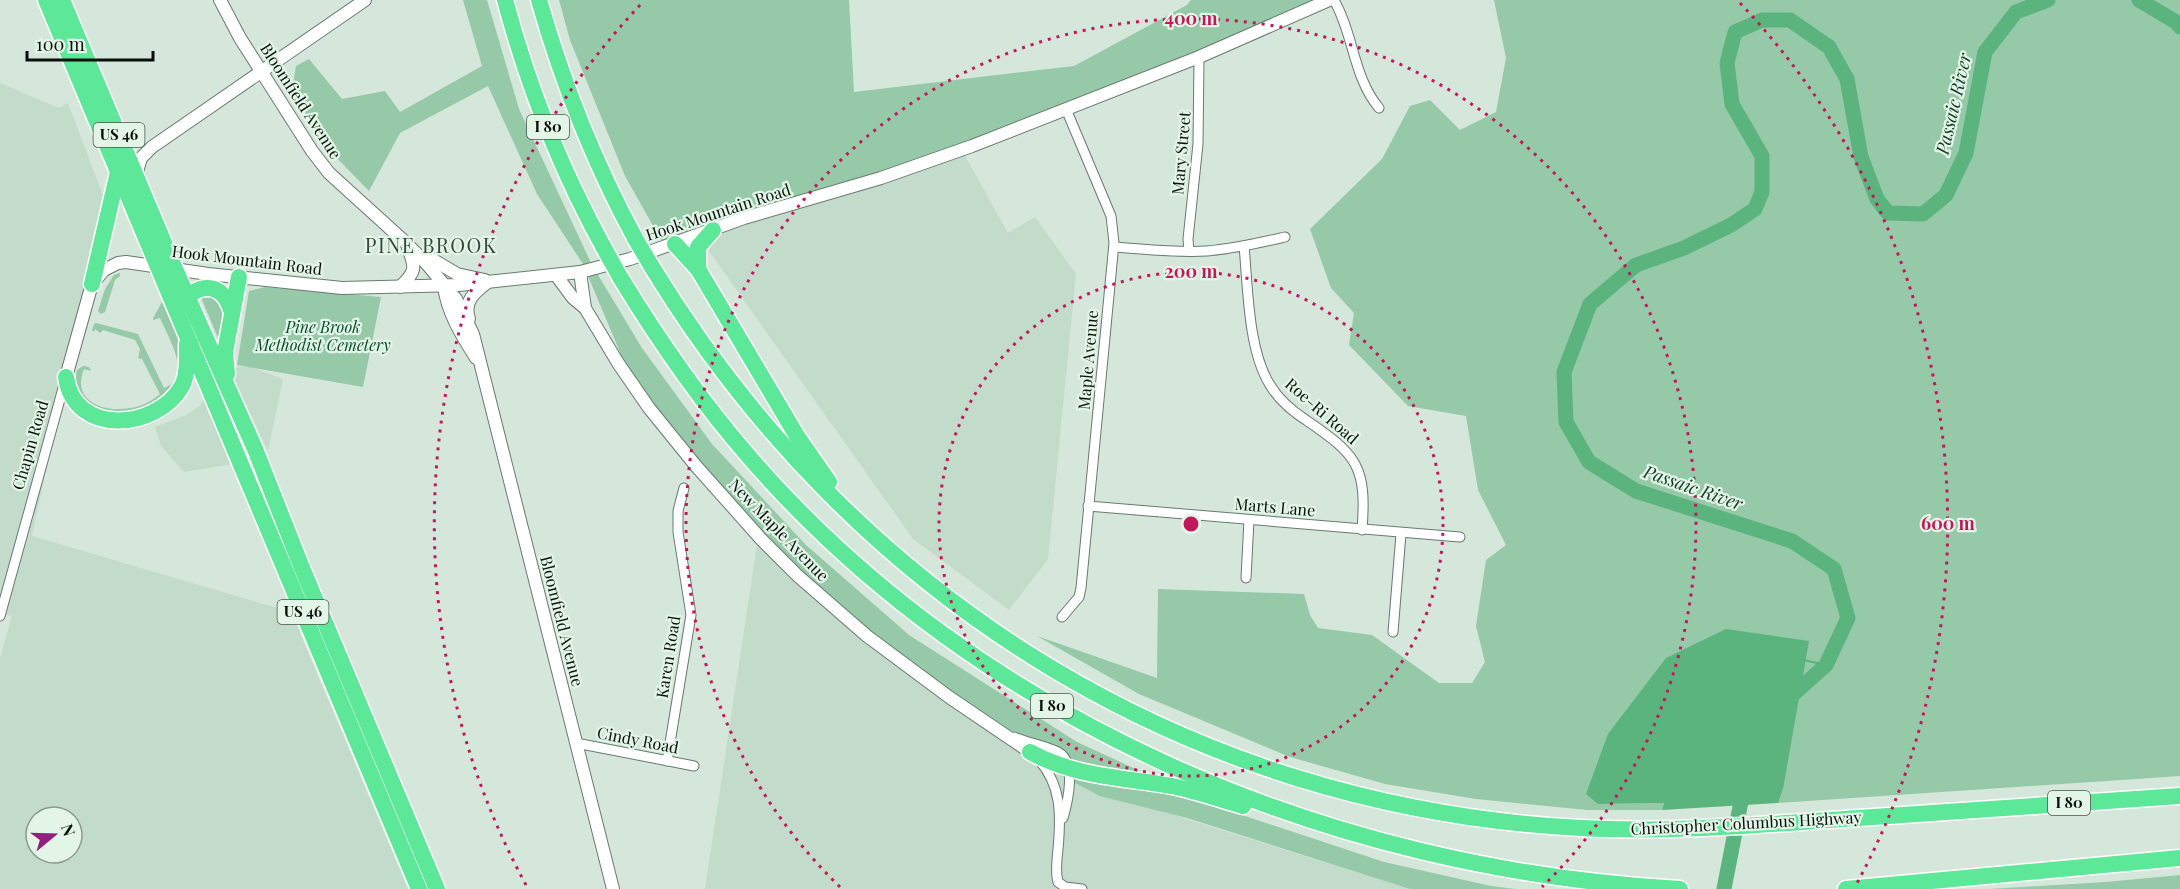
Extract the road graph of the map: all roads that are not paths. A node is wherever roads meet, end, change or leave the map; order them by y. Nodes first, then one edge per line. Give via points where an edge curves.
1 (46, 0) edge
2 (62, 0) edge
3 (220, 0) edge
4 (365, 0) edge
5 (505, 0) edge
6 (539, 0) edge
7 (1329, 0) edge
8 (1334, 0) edge
9 (1199, 57) junction
10 (262, 72) junction
11 (1379, 108) dead end
12 (1066, 109) junction
13 (122, 141) junction
14 (152, 147) junction
15 (118, 172) junction
16 (136, 175) junction
17 (713, 230) junction
18 (1285, 237) dead end
19 (405, 242) junction
20 (675, 244) junction
21 (1244, 246) junction
22 (1114, 247) junction
23 (1189, 251) junction
24 (158, 266) junction
25 (175, 269) junction
26 (698, 269) junction
27 (580, 272) junction
28 (556, 275) junction
29 (239, 277) junction
30 (489, 282) junction
31 (92, 284) junction
32 (444, 286) junction
33 (400, 287) junction
34 (188, 296) junction
35 (585, 308) junction
36 (176, 310) junction
37 (232, 313) junction
38 (186, 334) junction
39 (473, 334) junction
40 (479, 361) junction
41 (66, 377) junction
42 (231, 394) junction
43 (684, 488) dead end
44 (1088, 506) junction
45 (1249, 520) junction
46 (1362, 530) junction
47 (1401, 534) junction
48 (1460, 537) dead end
49 (889, 551) junction
50 (1246, 578) dead end
51 (0, 616) edge
52 (1062, 617) dead end
53 (1393, 632) dead end
54 (997, 728) junction
55 (576, 743) junction
56 (1030, 752) junction
57 (667, 761) junction
58 (694, 766) dead end
59 (1070, 769) junction
60 (2180, 796) edge
61 (1060, 832) junction
62 (1383, 841) junction
63 (2180, 858) edge
64 (419, 889) edge
65 (437, 889) edge
66 (613, 889) edge
67 (1082, 889) edge
68 (1680, 889) edge
69 (1846, 889) edge

1 - 15 highway, US 46
2 - 13 highway, US 46
3 - 10 main road, Bloomfield Avenue
4 - 10 main road
5 - 62 highway, I 80, bridge via 554,144 620,277 692,387 752,460 844,554 944,635 1044,701 1140,751 1239,794
6 - 49 highway, Christopher Columbus Highway / I 80, bridge via 584,132 609,189 652,267 702,344 757,416 805,471
7 - 9 main road, Hook Mountain Road
8 - 11 street via 1348,29 1366,90
9 - 12 main road, Hook Mountain Road
9 - 23 street, Mary Street via 1198,144
10 - 14 main road
10 - 19 main road, Bloomfield Avenue via 329,173
12 - 17 main road, Hook Mountain Road via 881,178
12 - 22 street, Maple Avenue via 1111,216
13 - 14 main road via 133,148
13 - 16 highway, US 46
14 - 16 main road via 138,163
15 - 24 highway, US 46
15 - 31 highway
16 - 25 highway, US 46
17 - 20 main road, Hook Mountain Road
17 - 26 highway via 698,247
18 - 21 street
19 - 30 main road via 442,267
19 - 32 main road, Bloomfield Avenue
19 - 33 main road via 414,268
20 - 26 highway
20 - 27 main road, Hook Mountain Road
21 - 23 street
21 - 46 street, Roe-Ri Road via 1254,335 1263,372 1293,411 1341,445 1355,463 1364,502
22 - 23 street
22 - 44 street, Maple Avenue
24 - 25 main road, Hook Mountain Road
24 - 31 main road, Hook Mountain Road via 118,263 104,270
24 - 36 highway, US 46
25 - 29 main road, Hook Mountain Road
25 - 34 highway, US 46
26 - 49 highway via 807,453
27 - 28 main road, Hook Mountain Road
27 - 35 main road, New Maple Avenue
28 - 30 main road, Hook Mountain Road
28 - 35 main road, New Maple Avenue
29 - 33 main road, Hook Mountain Road via 342,288
29 - 37 highway
30 - 32 main road, Hook Mountain Road
30 - 39 main road via 468,301
31 - 41 main road, Chapin Road
32 - 33 main road, Hook Mountain Road
32 - 39 main road, Bloomfield Avenue via 456,299
32 - 40 main road, Bloomfield Avenue via 446,302
34 - 36 highway
34 - 37 highway via 205,288 216,290 225,297
34 - 42 highway, US 46
35 - 54 main road, New Maple Avenue via 649,408 761,539 867,636
36 - 38 highway, US 46
37 - 42 highway via 225,352
38 - 41 highway via 182,386 163,406 142,416 119,421 90,414 74,400
38 - 64 highway, US 46
39 - 40 main road, Bloomfield Avenue
40 - 55 main road, Bloomfield Avenue
41 - 51 street, Chapin Road
42 - 65 highway, US 46
43 - 57 street, Karen Road via 678,532 692,615
44 - 45 street, Marts Lane
44 - 52 street, Maple Avenue via 1079,597
45 - 46 street, Marts Lane
45 - 50 street
46 - 47 street, Marts Lane
47 - 48 street, Marts Lane
47 - 53 street
49 - 60 highway, Christopher Columbus Highway / I 80 via 954,603 1042,662 1153,722 1241,759 1332,788 1434,811 1549,826 1652,829 1781,824
54 - 56 main road, New Maple Avenue
54 - 59 street, New Maple Avenue via 1057,751
55 - 57 street, Cindy Road
55 - 66 main road, Bloomfield Avenue
56 - 59 highway
56 - 61 street via 1042,763 1056,787
57 - 58 street, Cindy Road
59 - 61 street
59 - 62 highway via 1185,789 1287,819
61 - 67 street via 1058,882
62 - 68 highway, I 80 via 1513,869
63 - 69 highway

